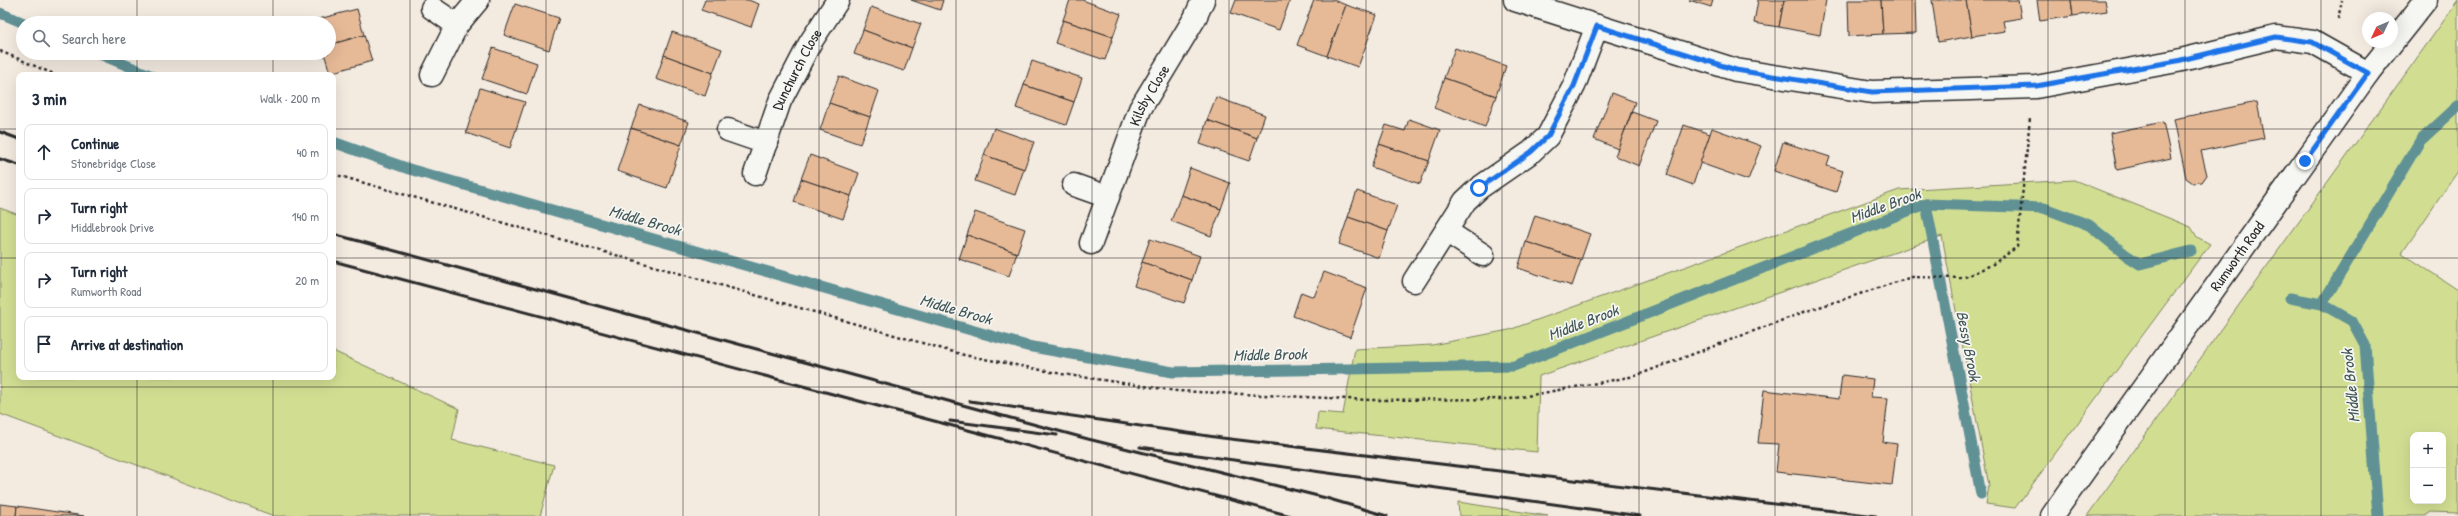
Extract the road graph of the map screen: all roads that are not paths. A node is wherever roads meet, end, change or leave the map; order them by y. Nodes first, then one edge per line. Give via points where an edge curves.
1 (478, 0) edge
2 (838, 0) edge
3 (1203, 0) edge
4 (1515, 0) edge
5 (2426, 0) edge
6 (432, 8) dead end
7 (457, 25) junction
8 (1597, 26) junction
9 (2368, 73) junction
10 (432, 75) dead end
11 (728, 130) dead end
12 (766, 143) junction
13 (755, 174) dead end
14 (1074, 185) dead end
15 (1108, 197) junction
16 (1446, 230) junction
17 (1092, 243) dead end
18 (1483, 255) dead end
19 (1414, 281) dead end
20 (2052, 516) edge

1 - 7 street
2 - 12 street, Dunchurch Close via 810,43 780,101
3 - 15 street, Kilsby Close via 1195,18 1140,109
4 - 8 street
5 - 9 street, Rumworth Road
6 - 7 street
7 - 10 street
8 - 9 street via 1736,70 1872,92 2036,86 2177,61 2276,37 2312,42
8 - 16 street via 1574,86 1548,136 1531,152 1479,188 1465,201
9 - 20 street, Rumworth Road
11 - 12 street
12 - 13 street, Dunchurch Close
14 - 15 street
15 - 17 street, Kilsby Close
16 - 18 street
16 - 19 street

